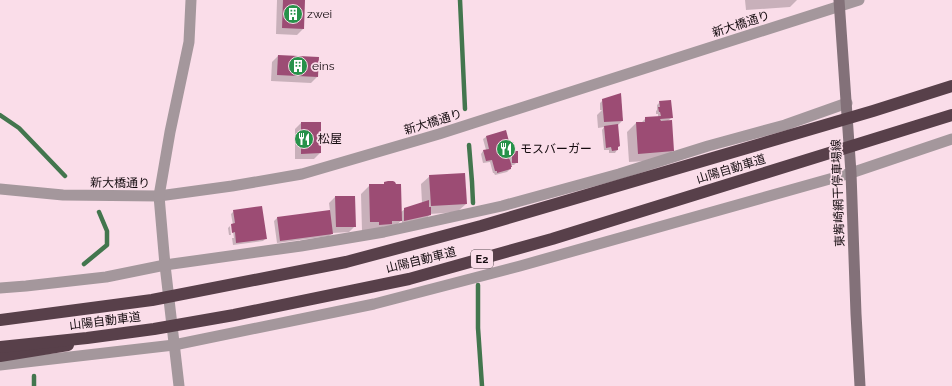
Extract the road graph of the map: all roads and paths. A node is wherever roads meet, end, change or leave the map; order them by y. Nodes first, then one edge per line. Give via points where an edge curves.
1 (191, 0) edge
2 (860, 0) edge
3 (839, 3) edge
4 (952, 86) edge
5 (847, 103) junction
6 (952, 115) edge
7 (952, 139) edge
8 (851, 173) junction
9 (0, 189) edge
10 (158, 196) junction
11 (165, 265) junction
12 (0, 288) edge
13 (0, 320) edge
14 (154, 329) junction
15 (174, 345) junction
16 (0, 347) edge
17 (0, 356) edge
18 (0, 365) edge
19 (179, 386) edge
20 (860, 386) edge

1 - 10 street via 189,42
2 - 3 street, 新大橋通り
3 - 5 main road, 東觜崎網干停車場線
3 - 10 street, 新大橋通り via 447,132 302,174
4 - 13 highway, 山陽自動車道, bridge via 481,226 346,262 152,300
5 - 8 main road, 東觜崎網干停車場線
5 - 11 street via 785,125 502,206 384,232
6 - 14 highway, 山陽自動車道 / E2, bridge via 552,240 409,279
7 - 8 street
8 - 15 street via 520,266 374,304
8 - 20 main road, 東觜崎網干停車場線
9 - 10 street, 新大橋通り via 64,195
10 - 11 street
11 - 12 street via 106,277
11 - 15 street
14 - 16 highway, 山陽自動車道 / E2, bridge
14 - 17 highway, bridge
15 - 18 street
15 - 19 street

